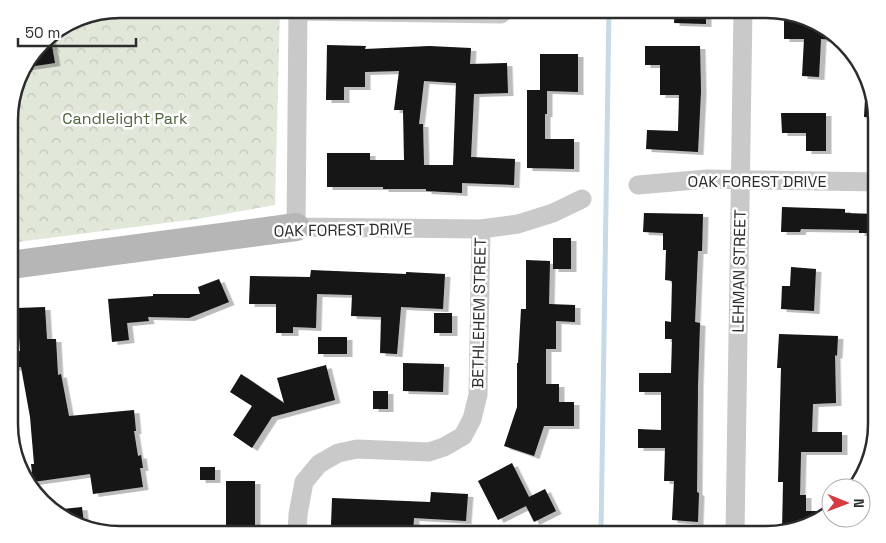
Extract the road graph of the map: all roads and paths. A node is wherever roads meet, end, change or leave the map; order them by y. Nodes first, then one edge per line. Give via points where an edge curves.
1 (298, 18) edge
2 (742, 18) edge
3 (740, 179) junction
4 (868, 182) edge
5 (638, 185) dead end
6 (582, 199) dead end
7 (296, 227) junction
8 (481, 229) junction
9 (18, 264) edge
10 (735, 525) edge
11 (298, 526) edge

1 - 7 street
2 - 3 street, LEHMAN STREET
3 - 4 street, OAK FOREST DRIVE
3 - 5 street, OAK FOREST DRIVE
3 - 10 street, LEHMAN STREET
6 - 8 street, OAK FOREST DRIVE via 553,214 518,224
7 - 8 street, OAK FOREST DRIVE
7 - 9 street, OAK FOREST DRIVE
8 - 11 street, BETHLEHEM STREET via 478,395 472,419 463,436 429,452 357,450 338,453 319,464 304,482

